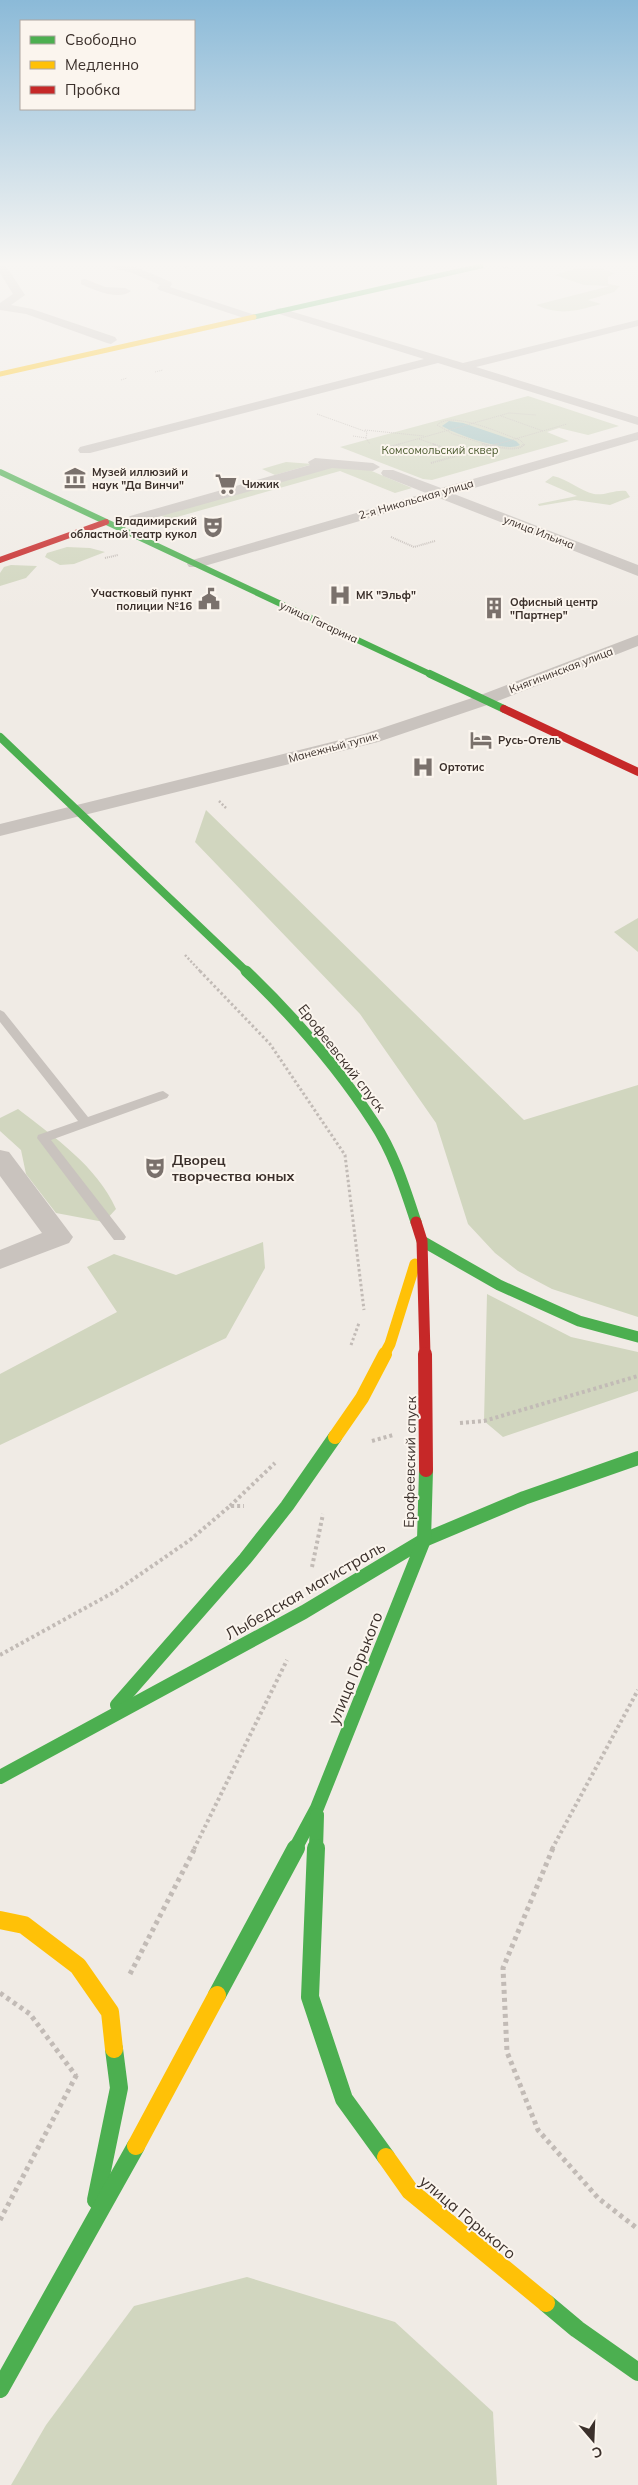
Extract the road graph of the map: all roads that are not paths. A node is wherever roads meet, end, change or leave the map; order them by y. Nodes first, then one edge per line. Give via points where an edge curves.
1 (350, 382) edge
2 (511, 382) edge
3 (638, 420) edge
4 (638, 436) edge
5 (85, 450) dead end
6 (293, 460) dead end
7 (333, 463) junction
8 (373, 467) dead end
9 (0, 472) edge
10 (388, 473) dead end
11 (439, 492) junction
12 (135, 519) dead end
13 (106, 522) junction
14 (0, 560) edge
15 (195, 564) junction
16 (638, 570) edge
17 (638, 640) edge
18 (484, 700) junction
19 (0, 737) edge
20 (638, 772) edge
21 (0, 830) edge
22 (0, 1014) edge
23 (164, 1095) dead end
24 (86, 1123) junction
25 (0, 1158) edge
26 (120, 1237) dead end
27 (422, 1241) junction
28 (0, 1260) edge
29 (638, 1337) edge
30 (638, 1458) edge
31 (424, 1540) junction
32 (106, 1718) junction
33 (0, 1777) edge
34 (317, 1808) junction
35 (0, 1920) edge
36 (89, 2233) junction
37 (638, 2372) edge
38 (0, 2389) edge

1 - 5 street
2 - 3 street
4 - 11 street, 2-я Никольская улица
6 - 7 street
7 - 8 street
7 - 12 street
9 - 13 main road, улица Гагарина
10 - 11 street, улица Ильича
11 - 15 street, 2-я Никольская улица
11 - 16 street, улица Ильича
13 - 14 main road
13 - 15 main road, улица Гагарина
15 - 18 main road, улица Гагарина
17 - 18 street, Княгининская улица
18 - 20 main road, улица Гагарина
18 - 21 street, Манежный тупик via 371,738
19 - 27 main road, Ерофеевский спуск via 307,1033 375,1124 399,1172
22 - 24 lane
23 - 24 lane
24 - 26 lane via 42,1138
25 - 28 street via 59,1237
27 - 29 main road via 499,1286 579,1321
27 - 31 main road, Ерофеевский спуск via 427,1426
27 - 32 main road via 386,1351 362,1398 287,1506 245,1559
30 - 31 main road, Лыбедская магистраль via 524,1498
31 - 32 main road, Лыбедская магистраль via 304,1612
31 - 34 main road, улица Горького
32 - 33 main road, Лыбедская магистраль
34 - 36 main road, улица Горького
34 - 37 main road, улица Горького via 310,1997 344,2099 410,2191 577,2329
35 - 36 main road via 24,1925 78,1966 110,2012 119,2088
36 - 38 main road, улица Горького

